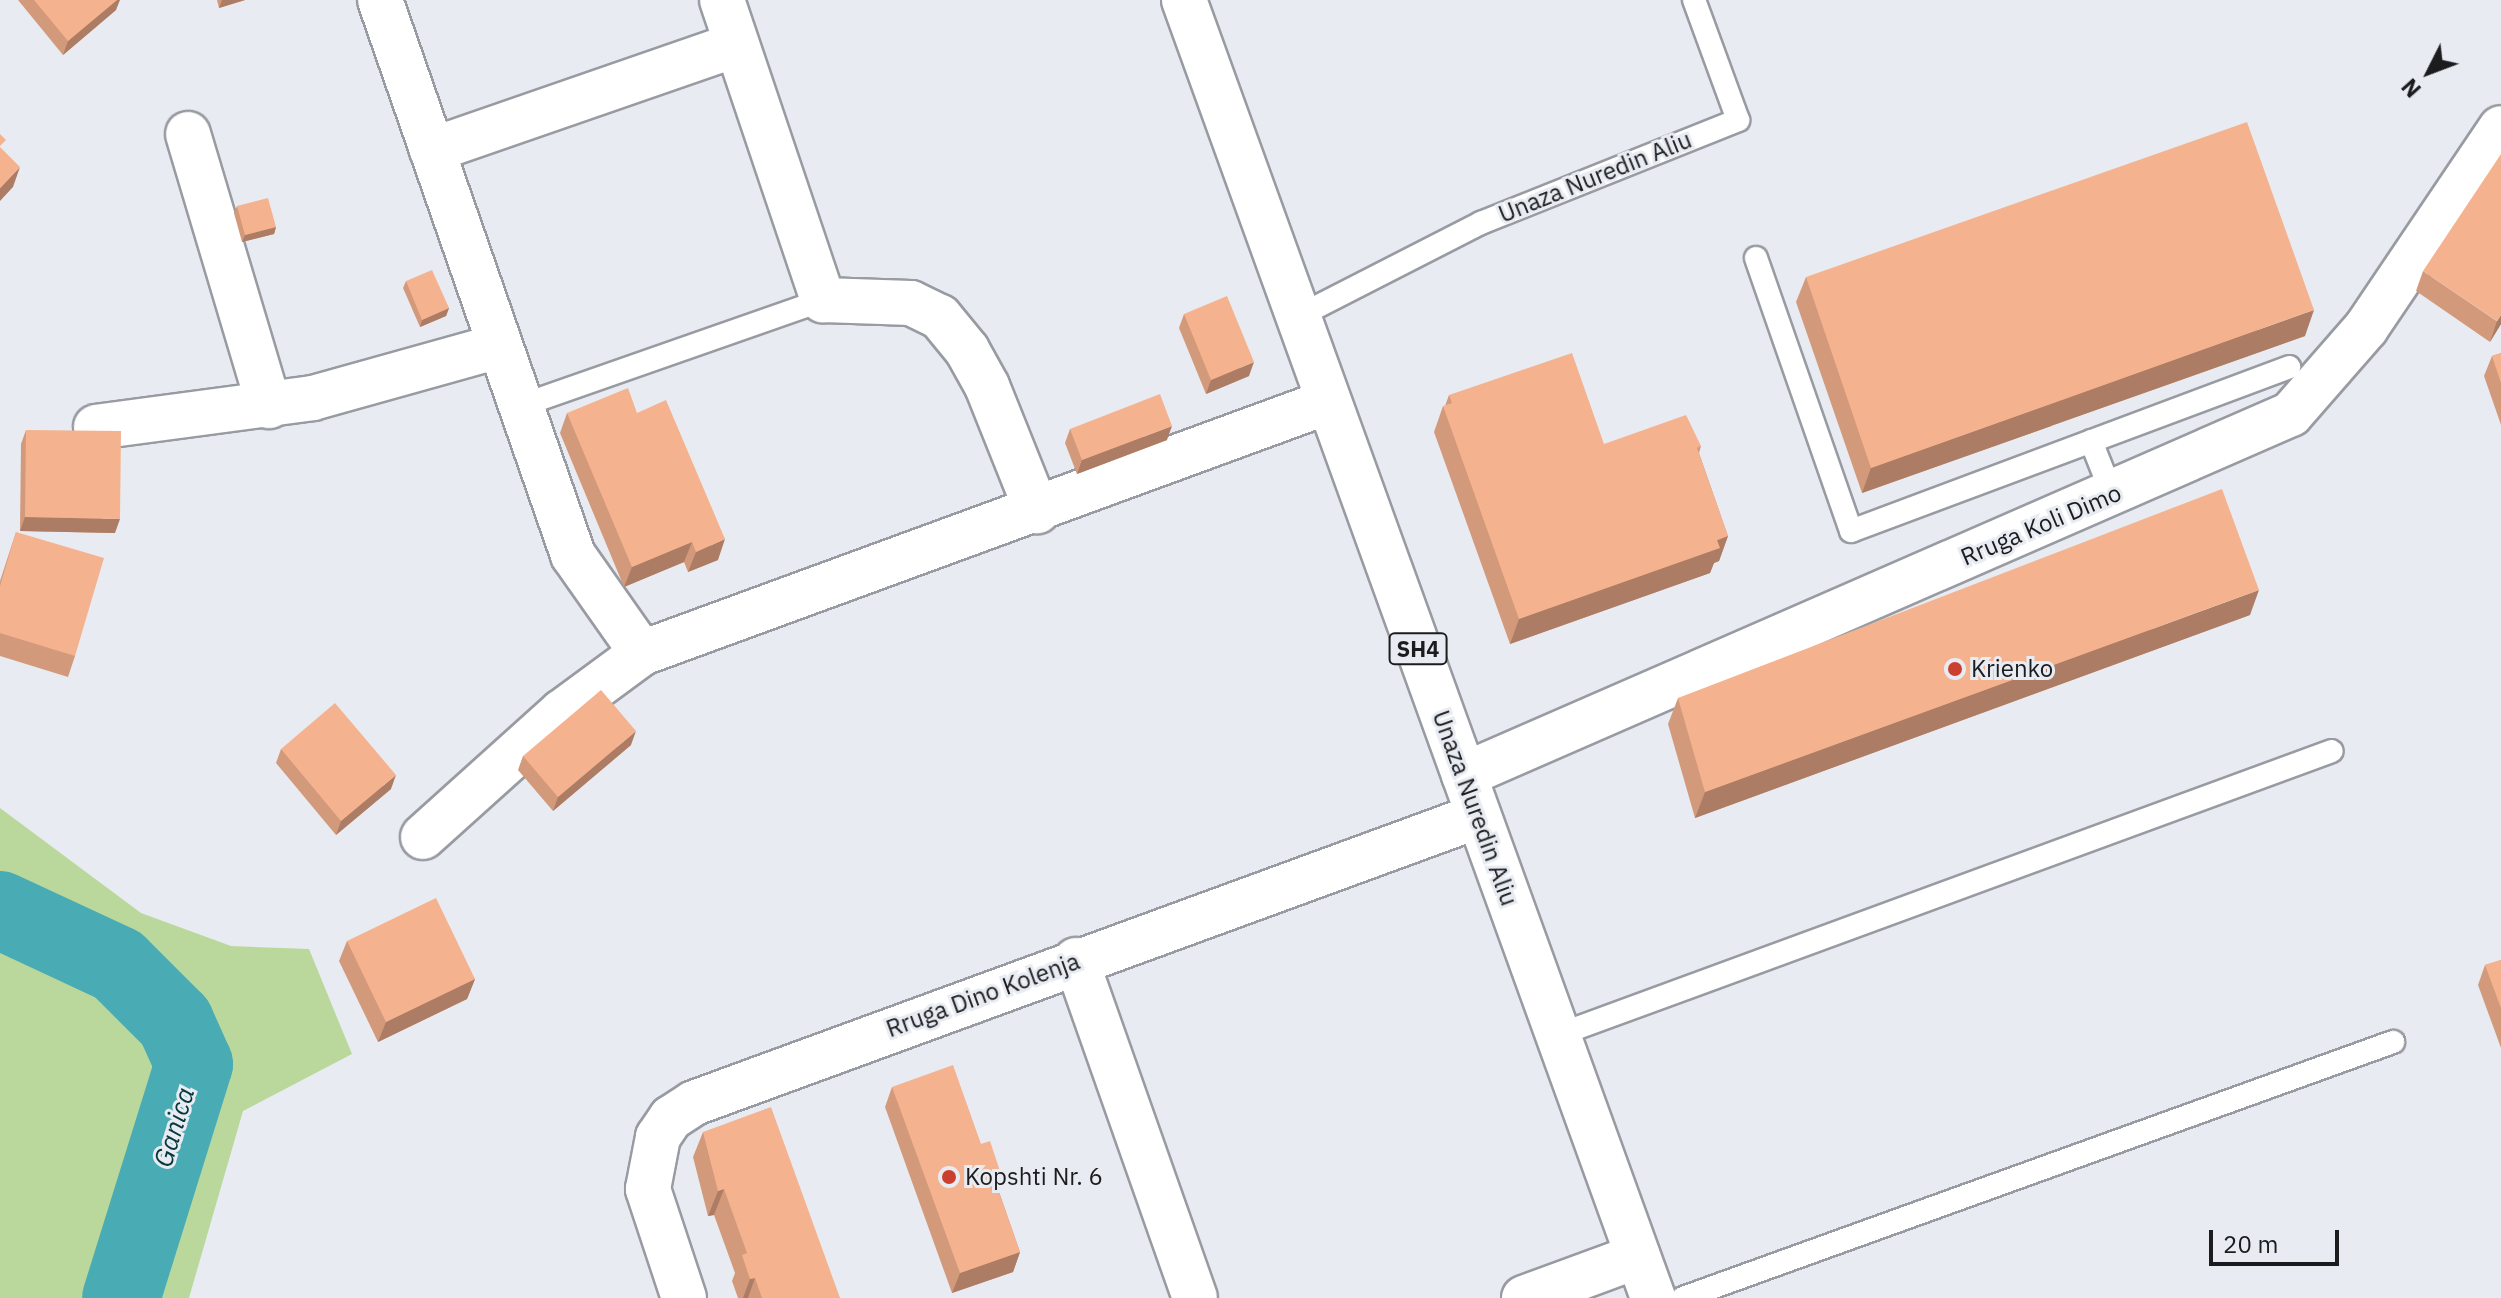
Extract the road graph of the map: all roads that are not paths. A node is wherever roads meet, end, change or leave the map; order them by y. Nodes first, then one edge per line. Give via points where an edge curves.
1 (380, 0) edge
2 (722, 0) edge
3 (1184, 0) edge
4 (1694, 0) edge
5 (736, 45) junction
6 (2501, 128) edge
7 (188, 134) dead end
8 (432, 150) junction
9 (1756, 258) dead end
10 (823, 300) junction
11 (1297, 317) junction
12 (499, 346) junction
13 (2289, 367) dead end
14 (1327, 402) junction
15 (269, 406) junction
16 (520, 406) junction
17 (96, 427) edge
18 (2091, 441) junction
19 (2112, 494) junction
20 (1037, 511) junction
21 (642, 653) junction
22 (2332, 751) dead end
23 (1464, 775) junction
24 (1478, 816) junction
25 (423, 837) dead end
26 (1076, 960) junction
27 (1558, 1035) junction
28 (2393, 1042) dead end
29 (1638, 1256) junction
30 (684, 1298) edge
31 (1195, 1298) edge
32 (1524, 1298) edge
33 (1653, 1298) edge
34 (1683, 1298) edge

1 - 8 street
2 - 5 street
3 - 11 street, Unaza Nuredin Aliu / SH4
4 - 11 lane, Unaza Nuredin Aliu via 1738,120 1481,223
5 - 8 street
5 - 10 street
6 - 19 street, Rruga Koli Dimo via 2366,328 2291,414
7 - 15 street
8 - 12 street
9 - 18 lane via 1851,531
10 - 16 lane
10 - 20 street via 911,303 940,317 987,386
11 - 14 street, Unaza Nuredin Aliu / SH4
12 - 15 street
12 - 16 street
13 - 18 lane
14 - 20 street
14 - 23 street, Unaza Nuredin Aliu / SH4
15 - 17 street
16 - 21 street via 573,555
18 - 19 lane
19 - 23 street, Rruga Koli Dimo
20 - 21 street
21 - 25 street via 562,712
22 - 27 lane
23 - 24 street, Unaza Nuredin Aliu / SH4
24 - 26 street, Rruga Dino Kolenja
24 - 27 street, Unaza Nuredin Aliu / SH4
26 - 30 street, Rruga Dino Kolenja via 694,1103 671,1118 649,1161 648,1189
26 - 31 street
27 - 29 street, Unaza Nuredin Aliu / SH4
28 - 34 lane
29 - 32 street
29 - 33 street, Unaza Nuredin Aliu / SH4

